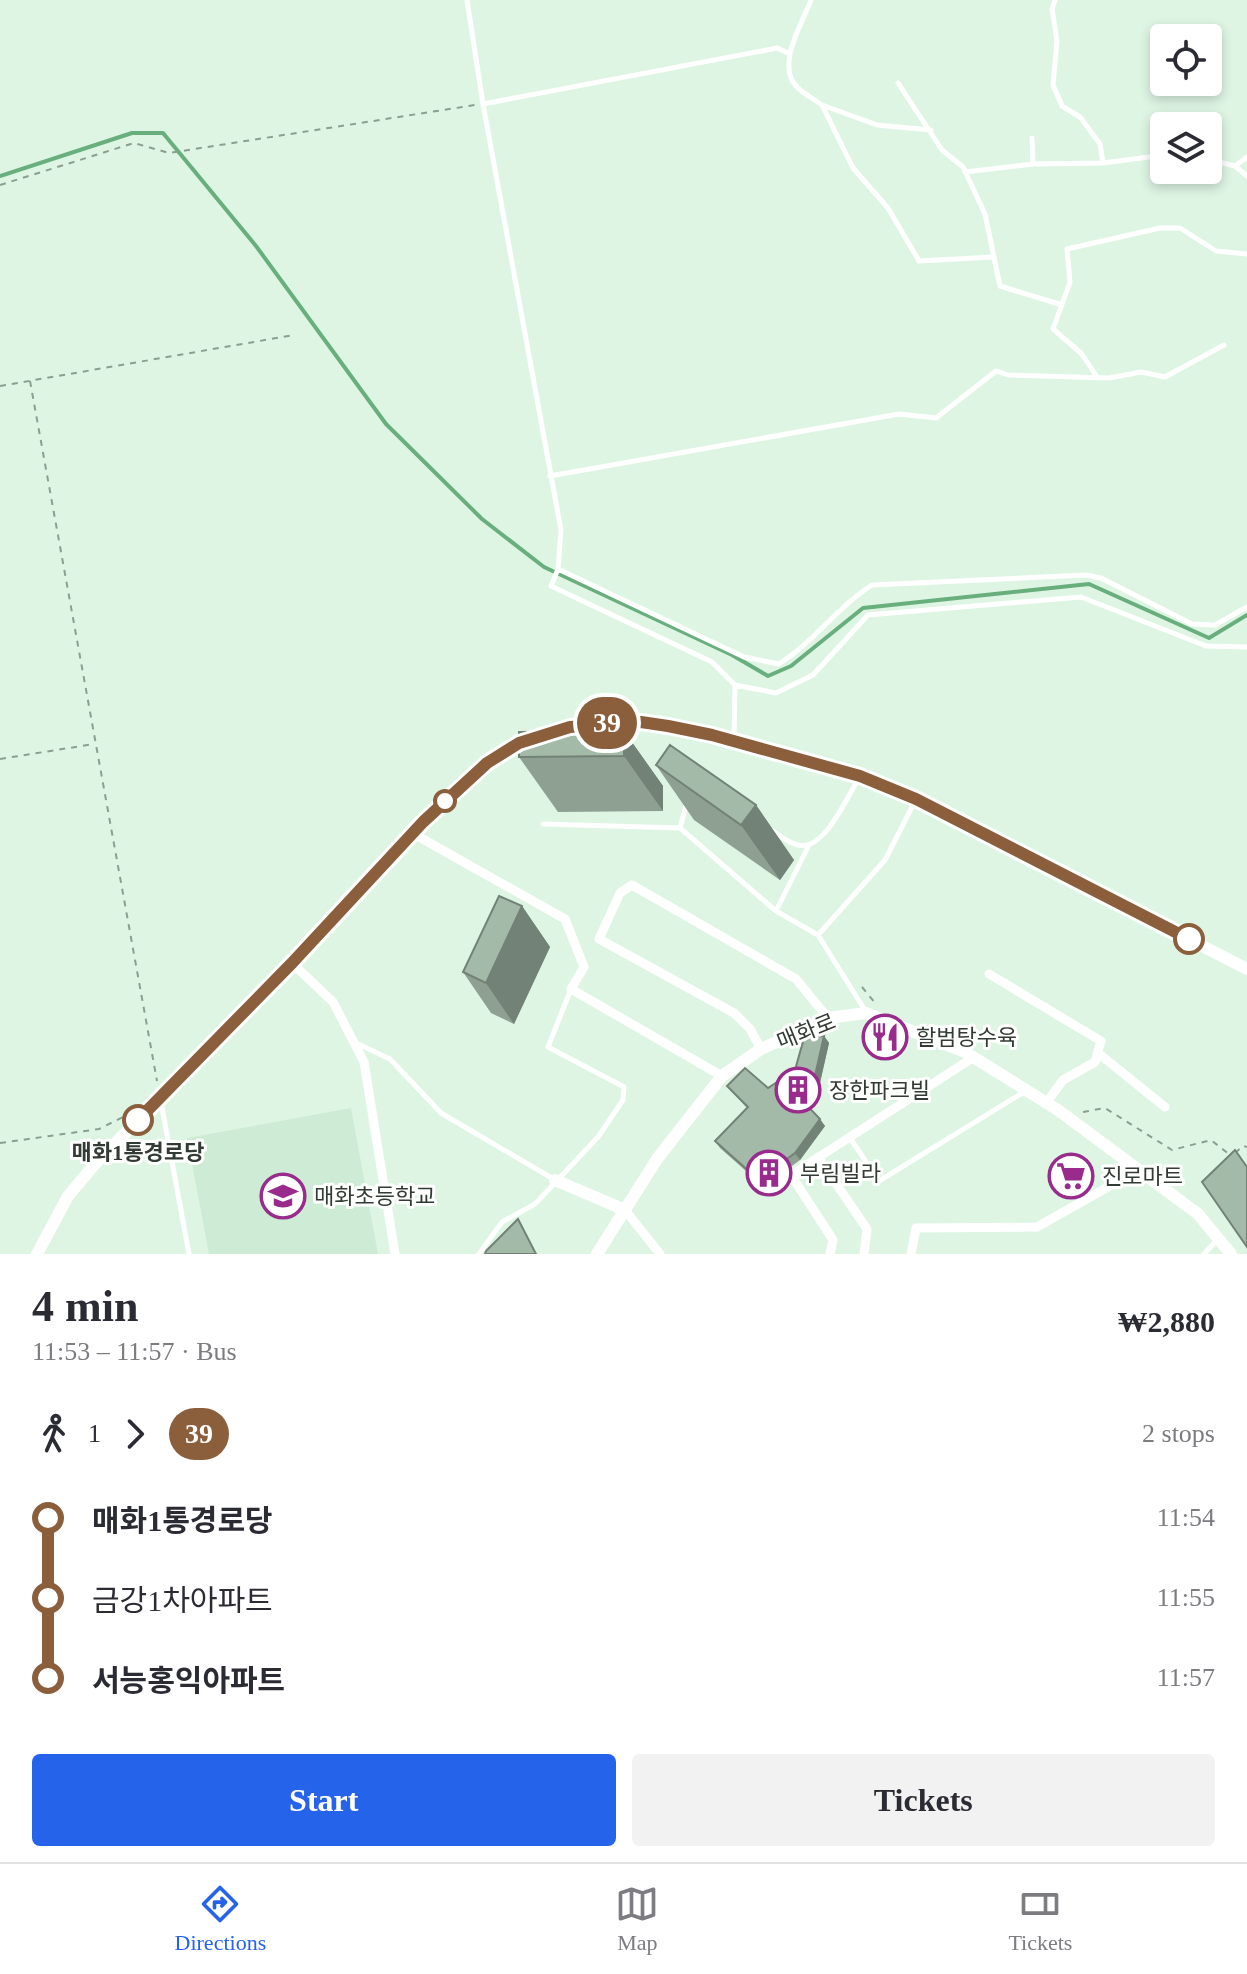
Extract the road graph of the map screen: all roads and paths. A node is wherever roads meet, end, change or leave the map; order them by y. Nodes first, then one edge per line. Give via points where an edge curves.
1 (467, 0) edge
2 (811, 0) edge
3 (1055, 0) edge
4 (790, 54) junction
5 (898, 83) dead end
6 (483, 104) junction
7 (822, 105) junction
8 (931, 130) junction
9 (1032, 138) dead end
10 (1150, 157) edge
11 (1247, 157) edge
12 (1103, 163) junction
13 (1222, 163) edge
14 (1033, 164) junction
15 (1235, 166) junction
16 (965, 172) junction
17 (1247, 176) edge
18 (0, 185) edge
19 (1247, 254) edge
20 (994, 257) junction
21 (1062, 305) junction
22 (294, 335) dead end
23 (1224, 345) dead end
24 (1097, 378) junction
25 (30, 381) junction
26 (0, 386) edge
27 (550, 476) junction
28 (558, 569) junction
29 (1247, 607) edge
30 (1247, 647) edge
31 (735, 685) junction
32 (734, 741) junction
33 (96, 744) junction
34 (0, 759) edge
35 (860, 776) junction
36 (691, 796) edge
37 (916, 799) junction
38 (762, 823) dead end
39 (543, 824) dead end
40 (680, 828) junction
41 (412, 833) junction
42 (808, 847) junction
43 (776, 911) junction
44 (818, 935) junction
45 (292, 963) junction
46 (1247, 969) edge
47 (989, 974) dead end
48 (855, 979) dead end
49 (571, 989) junction
50 (866, 1013) junction
51 (884, 1014) dead end
52 (828, 1018) junction
53 (353, 1041) junction
54 (761, 1049) junction
55 (1098, 1053) junction
56 (974, 1057) junction
57 (722, 1076) junction
58 (1027, 1090) junction
59 (160, 1097) junction
60 (1046, 1103) junction
61 (1165, 1107) dead end
62 (1078, 1113) dead end
63 (123, 1116) dead end
64 (850, 1137) junction
65 (0, 1143) edge
66 (1247, 1147) edge
67 (818, 1157) junction
68 (1138, 1170) junction
69 (555, 1180) junction
70 (625, 1210) junction
71 (1218, 1239) junction
72 (37, 1254) edge
73 (189, 1254) edge
74 (395, 1254) edge
75 (479, 1254) edge
76 (597, 1254) edge
77 (660, 1254) edge
78 (830, 1254) edge
79 (864, 1254) edge
80 (911, 1254) edge
81 (1204, 1254) edge
82 (1231, 1254) edge

1 - 6 lane
2 - 4 lane
3 - 12 lane via 1053,85 1062,106 1080,117 1100,144
4 - 6 lane via 777,48
4 - 7 lane via 794,85
5 - 8 lane
6 - 18 path via 169,153 134,143
6 - 27 lane
7 - 8 lane via 877,125
7 - 20 lane via 853,168 888,208 919,261
8 - 16 lane via 942,150
9 - 14 lane
10 - 12 lane
11 - 15 lane
12 - 14 lane
13 - 15 lane
14 - 16 lane
15 - 17 lane
16 - 20 lane via 985,214
19 - 21 lane via 1216,251 1180,228 1067,249 1070,282
20 - 21 lane via 1000,286
21 - 24 lane via 1053,329 1082,354
22 - 25 path
23 - 24 lane via 1165,377 1141,372
24 - 27 lane via 996,371 936,418 899,414
25 - 26 path
25 - 33 path
27 - 28 lane via 561,530
28 - 29 lane via 744,657 779,664 872,585 1086,575 1192,624 1215,625
28 - 31 lane via 551,586 712,662
30 - 31 lane via 1206,646 1081,597 868,615 813,675 776,693
31 - 32 lane
32 - 35 street
32 - 41 street via 641,722 548,733 495,757
33 - 34 path
33 - 59 path
35 - 37 street
35 - 42 lane via 820,840
36 - 40 lane
37 - 44 lane via 885,860
37 - 46 street
38 - 42 lane via 795,845
39 - 40 lane
40 - 43 lane
41 - 45 street
41 - 49 street via 565,919 584,967
42 - 43 lane
43 - 44 lane
44 - 50 lane
45 - 53 street via 333,1002
45 - 59 street
47 - 55 street via 1101,1041
48 - 51 path
49 - 57 street
49 - 69 lane via 548,1047 624,1087 625,1093 598,1137
50 - 52 street, 매화로
50 - 56 street, 매화로
52 - 54 street, 매화로
52 - 54 street via 796,979 632,885 620,893 599,939 734,1013
53 - 69 lane via 390,1059 441,1113
53 - 74 street via 364,1062
54 - 57 street, 매화로
55 - 60 street via 1095,1062 1063,1080
55 - 61 street
56 - 58 street, 매화로
56 - 64 street
57 - 70 street, 매화로
58 - 60 street, 매화로
58 - 64 lane via 879,1181
59 - 72 street via 68,1196
59 - 73 lane
60 - 68 street, 매화로
62 - 66 path via 1105,1108 1172,1150 1211,1140 1232,1156
63 - 65 path via 99,1129
64 - 67 street
67 - 78 street via 791,1175 833,1240
67 - 79 street via 867,1229
68 - 71 street, 매화로 via 1198,1214
68 - 80 street via 1037,1227 916,1228
69 - 70 street
69 - 75 lane via 535,1204 502,1222
70 - 76 street, 매화로
70 - 77 street
71 - 81 lane
71 - 82 street, 매화로

